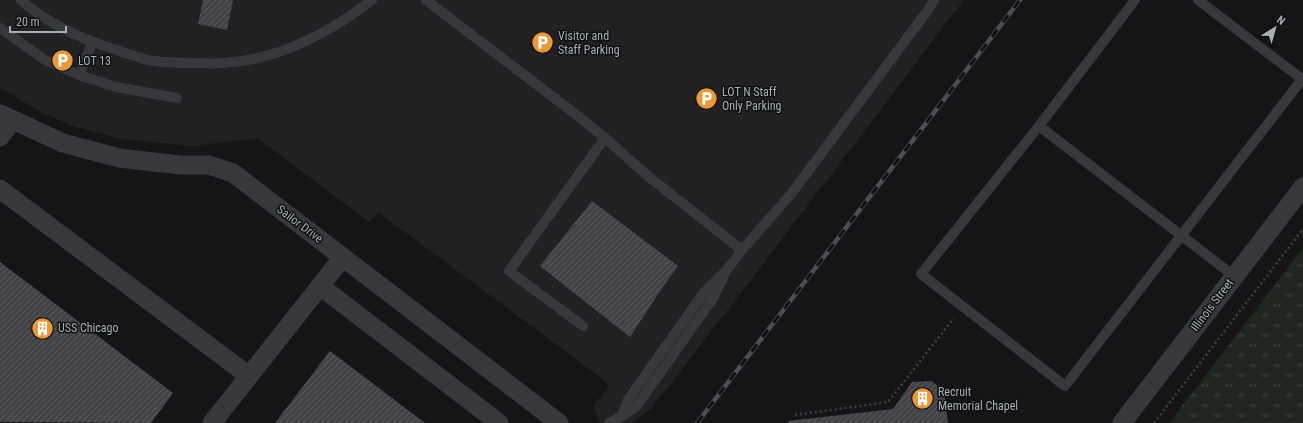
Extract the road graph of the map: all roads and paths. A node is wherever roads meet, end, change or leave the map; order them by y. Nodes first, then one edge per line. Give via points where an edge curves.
1 (21, 0) edge
2 (372, 0) edge
3 (426, 0) edge
4 (934, 0) edge
5 (1135, 0) edge
6 (1198, 0) edge
7 (0, 28) edge
8 (92, 42) junction
9 (79, 75) junction
10 (1303, 78) edge
11 (177, 98) dead end
12 (7, 117) edge
13 (1039, 126) junction
14 (0, 137) edge
15 (605, 138) junction
16 (1303, 187) edge
17 (0, 189) edge
18 (1303, 229) edge
19 (1181, 236) junction
20 (742, 250) junction
21 (343, 257) junction
22 (1234, 276) junction
23 (320, 286) junction
24 (963, 307) junction
25 (583, 326) dead end
26 (249, 376) junction
27 (795, 415) dead end
28 (212, 423) edge
29 (499, 423) edge
30 (559, 423) edge
31 (609, 423) edge
32 (1122, 423) edge
33 (1154, 423) edge

1 - 8 lane via 57,25
2 - 8 lane via 320,35 272,54 224,64 148,60
3 - 15 lane
4 - 20 lane via 791,194
5 - 13 lane
6 - 10 lane
7 - 9 lane via 46,60
8 - 9 lane
9 - 11 lane via 116,87
10 - 19 lane
12 - 14 street
12 - 21 street, Sailor Drive via 63,143 119,158 180,165 209,165 233,174
13 - 19 lane
13 - 24 lane via 921,274
15 - 20 lane via 649,177
15 - 25 lane via 510,270
16 - 22 street, Illinois Street
17 - 26 street
18 - 33 path
19 - 22 lane
19 - 24 lane via 1065,386
20 - 31 lane via 726,271 705,291 628,400 622,416
21 - 23 street
21 - 30 street, Sailor Drive
22 - 32 street, Illinois Street
23 - 26 street
23 - 29 street
24 - 27 path via 888,402
26 - 28 street

